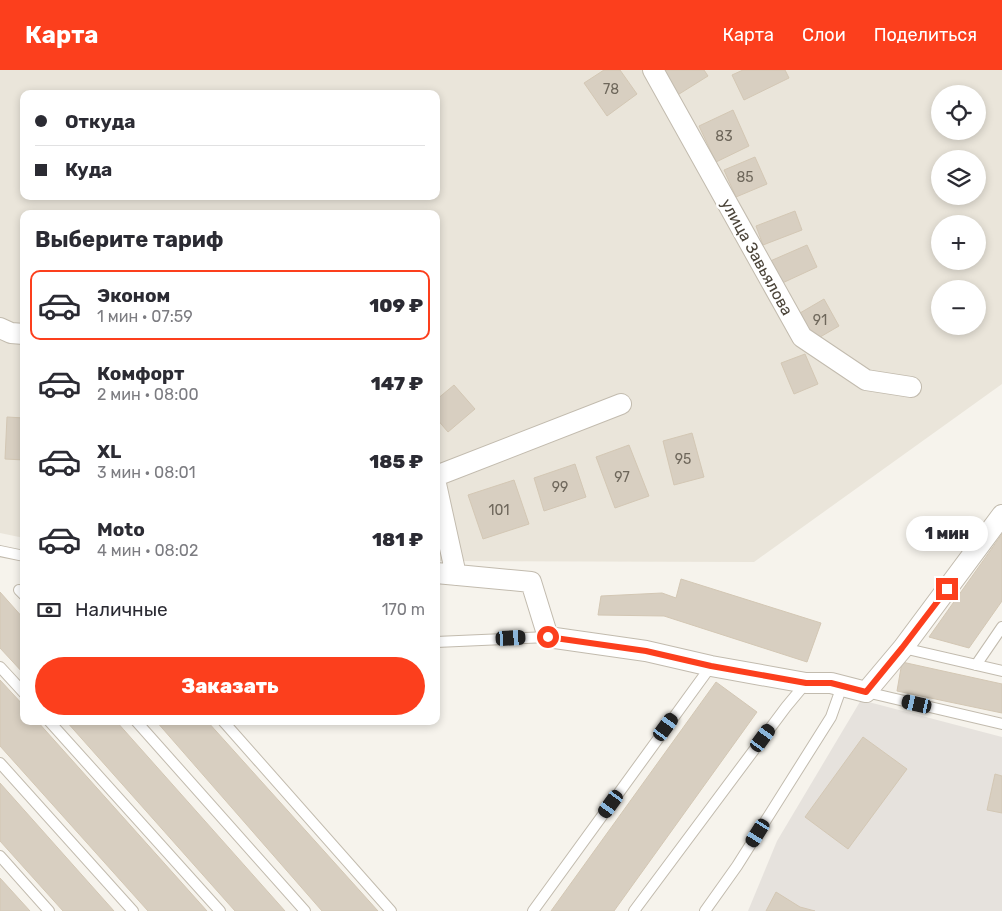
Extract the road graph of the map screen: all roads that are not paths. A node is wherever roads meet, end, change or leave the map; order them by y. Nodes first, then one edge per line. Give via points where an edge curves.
1 (653, 70) edge
2 (0, 328) edge
3 (20, 334) edge
4 (911, 387) dead end
5 (621, 404) dead end
6 (440, 474) edge
7 (1002, 514) edge
8 (440, 520) edge
9 (0, 551) edge
10 (20, 555) edge
11 (446, 574) edge
12 (1002, 627) edge
13 (548, 637) junction
14 (440, 642) edge
15 (902, 648) junction
16 (976, 665) junction
17 (711, 666) junction
18 (0, 667) edge
19 (1002, 671) edge
20 (806, 683) junction
21 (842, 686) junction
22 (20, 689) edge
23 (866, 692) junction
24 (1002, 724) edge
25 (53, 725) edge
26 (140, 725) edge
27 (227, 725) edge
28 (0, 763) edge
29 (0, 856) edge
30 (49, 911) edge
31 (133, 911) edge
32 (220, 911) edge
33 (305, 911) edge
34 (391, 911) edge
35 (533, 911) edge
36 (634, 911) edge
37 (705, 911) edge

1 - 4 street, улица Завьялова via 802,337 866,380
2 - 3 street
5 - 6 street
7 - 15 street
8 - 11 street
9 - 10 lane
11 - 13 street via 531,582
12 - 16 lane
13 - 14 lane
13 - 17 street via 646,651
15 - 16 lane
15 - 23 street
16 - 19 lane
17 - 20 street
17 - 35 lane
18 - 22 lane
20 - 21 street
20 - 36 lane
21 - 23 street
21 - 37 lane via 831,717
23 - 24 lane
25 - 32 lane
26 - 33 lane
27 - 34 lane
28 - 31 lane
29 - 30 lane

